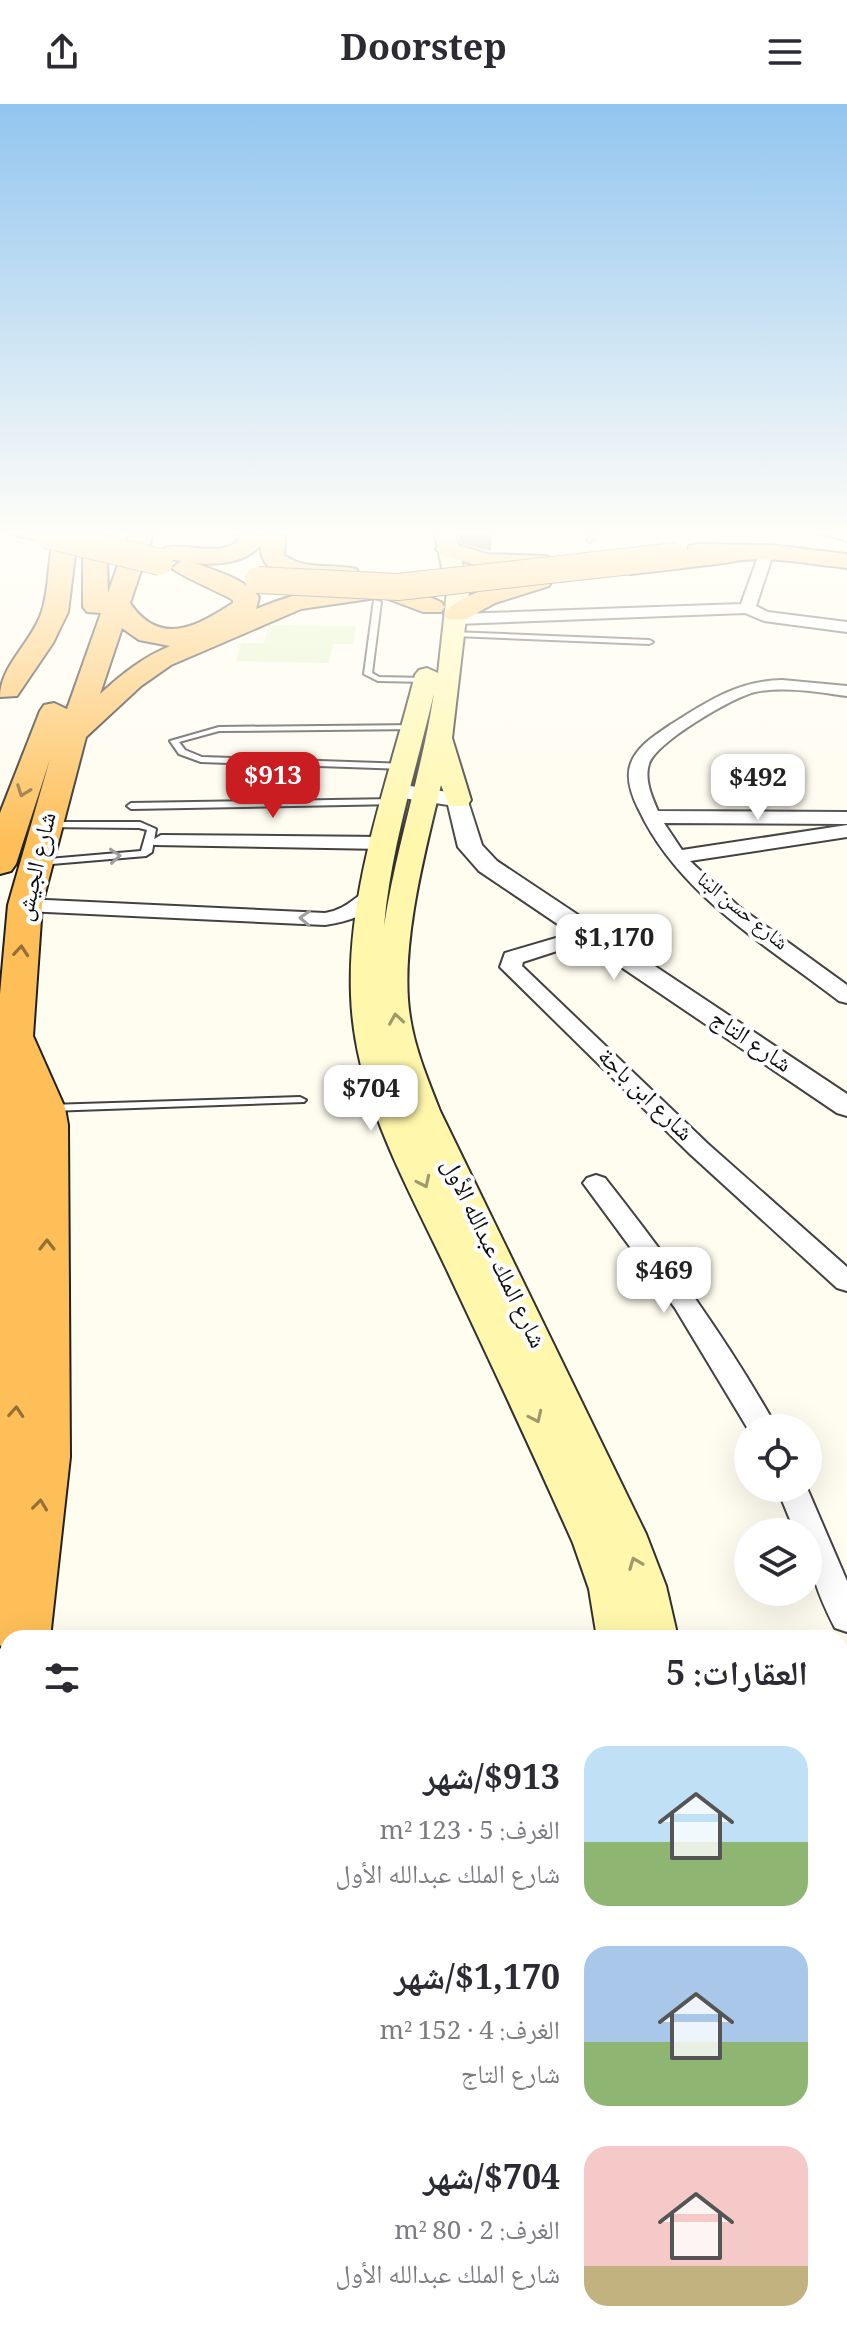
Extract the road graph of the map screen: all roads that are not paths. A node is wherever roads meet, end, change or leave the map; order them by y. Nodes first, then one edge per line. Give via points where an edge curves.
1 (44, 633) edge
2 (92, 633) edge
3 (97, 633) edge
4 (143, 633) edge
5 (192, 633) edge
6 (222, 633) edge
7 (373, 633) edge
8 (436, 633) edge
9 (440, 633) edge
10 (622, 633) edge
11 (649, 642) dead end
12 (426, 680) junction
13 (65, 683) junction
14 (847, 691) edge
15 (2, 698) edge
16 (61, 728) junction
17 (428, 732) junction
18 (417, 791) junction
19 (131, 806) dead end
20 (650, 817) junction
21 (847, 818) edge
22 (47, 825) junction
23 (847, 831) edge
24 (161, 841) dead end
25 (384, 843) junction
26 (676, 857) junction
27 (37, 862) junction
28 (0, 864) edge
29 (375, 894) junction
30 (25, 905) junction
31 (590, 934) junction
32 (846, 994) edge
33 (14, 1029) junction
34 (300, 1100) dead end
35 (847, 1107) edge
36 (46, 1108) junction
37 (596, 1183) dead end
38 (847, 1282) edge
39 (754, 1414) edge
40 (798, 1502) edge
41 (0, 1602) edge
42 (847, 1619) edge
43 (24, 1630) edge
44 (619, 1630) edge
45 (653, 1630) edge

1 - 15 highway
2 - 13 highway, شارع الجيش
3 - 16 highway, شارع الجيش
4 - 5 highway via 162,638
6 - 16 highway via 162,659
7 - 12 lane via 368,674
8 - 12 main road, شارع الملك عبدالله الأول
9 - 17 main road, شارع الملك عبدالله الأول
10 - 11 lane
12 - 17 main road, شارع الملك عبدالله الأول
13 - 15 highway
13 - 16 highway, شارع الجيش
14 - 20 street, شارع حسن البنا via 747,689 677,728 645,753 638,767
15 - 16 highway via 38,706
16 - 22 highway, شارع الجيش
16 -> 28 highway, شارع الجيش
17 - 18 main road, شارع الملك عبدالله الأول
17 - 18 main road
17 - 18 lane via 219,729 174,741 182,752 201,759
18 - 19 lane
18 - 25 main road, شارع الملك عبدالله الأول
18 - 31 street, شارع التاج via 478,857
45 -> 18 main road, شارع الملك عبدالله الأول via 624,1534 423,1111 402,1053 394,1015 394,946
20 - 21 street
20 - 26 street, شارع حسن البنا
22 - 27 highway, شارع الجيش
27 -> 22 lane via 143,854 152,829
23 - 26 street
24 - 25 street
25 - 29 main road, شارع الملك عبدالله الأول
26 - 32 street, شارع حسن البنا via 725,905
27 - 30 highway, شارع الجيش
29 -> 30 street via 363,908 325,919
29 -> 44 main road, شارع الملك عبدالله الأول via 366,996 383,1085 411,1156 595,1543
33 -> 30 highway, شارع الجيش
31 - 35 street, شارع التاج
31 - 38 street, شارع ابن باجة via 513,958 511,967 699,1149
33 - 36 highway
41 -> 33 highway, شارع الجيش via 18,1386
34 - 36 lane
43 -> 36 highway via 46,1457
37 - 39 street via 718,1349
40 - 42 street

